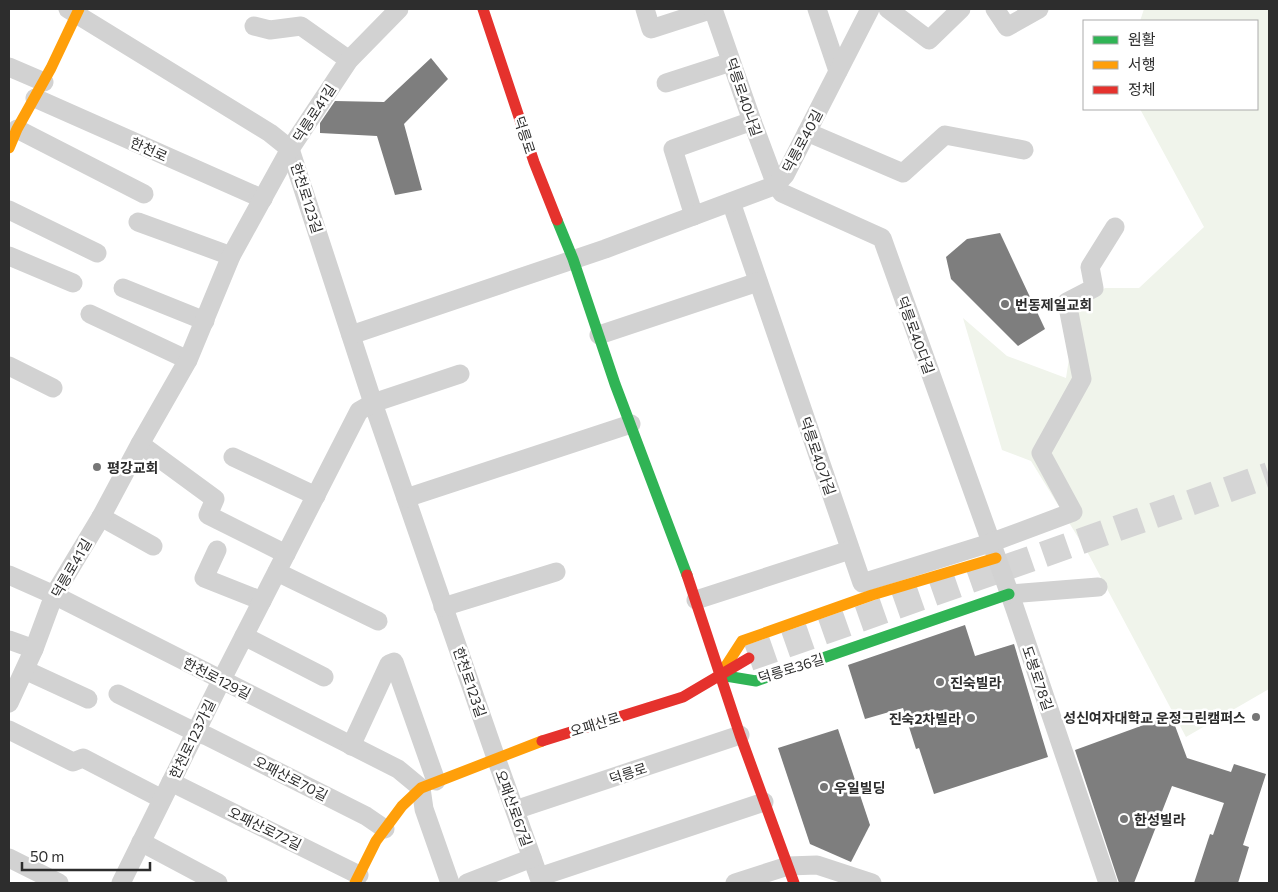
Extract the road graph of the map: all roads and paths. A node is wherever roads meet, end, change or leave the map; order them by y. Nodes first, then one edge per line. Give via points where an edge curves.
1 (399, 9) edge
2 (483, 9) edge
3 (645, 9) edge
4 (713, 9) edge
5 (817, 9) edge
6 (870, 9) edge
7 (888, 9) edge
8 (961, 9) edge
9 (995, 9) edge
10 (1039, 9) edge
11 (74, 10) edge
12 (254, 26) dead end
13 (348, 60) junction
14 (731, 62) junction
15 (9, 66) edge
16 (838, 71) junction
17 (666, 83) dead end
18 (40, 90) junction
19 (752, 121) junction
20 (17, 130) junction
21 (807, 132) junction
22 (9, 148) edge
23 (290, 149) junction
24 (1024, 150) dead end
25 (776, 185) junction
26 (144, 194) dead end
27 (263, 199) junction
28 (731, 202) junction
29 (9, 210) edge
30 (694, 216) junction
31 (138, 222) dead end
32 (1115, 227) dead end
33 (96, 253) dead end
34 (9, 256) edge
35 (231, 256) junction
36 (573, 259) junction
37 (758, 282) junction
38 (73, 283) dead end
39 (123, 288) dead end
40 (90, 314) dead end
41 (205, 321) junction
42 (351, 335) junction
43 (598, 335) junction
44 (188, 360) junction
45 (9, 366) edge
46 (460, 374) dead end
47 (53, 388) dead end
48 (373, 403) junction
49 (630, 424) junction
50 (140, 444) junction
51 (233, 457) dead end
52 (316, 496) junction
53 (406, 498) junction
54 (101, 517) junction
55 (153, 546) dead end
56 (217, 550) dead end
57 (850, 550) junction
58 (993, 551) junction
59 (286, 554) junction
60 (277, 572) junction
61 (556, 572) dead end
62 (9, 575) edge
63 (1098, 586) dead end
64 (1009, 594) junction
65 (54, 595) junction
66 (696, 600) junction
67 (262, 601) junction
68 (444, 607) junction
69 (378, 621) dead end
70 (244, 636) junction
71 (9, 640) edge
72 (34, 649) junction
73 (749, 658) tunnel mouth
74 (25, 670) junction
75 (720, 675) junction
76 (324, 677) dead end
77 (221, 681) junction
78 (118, 694) dead end
79 (88, 699) dead end
80 (9, 702) edge
81 (9, 730) edge
82 (196, 732) junction
83 (740, 735) junction
84 (351, 746) junction
85 (496, 758) junction
86 (171, 782) junction
87 (428, 784) junction
88 (162, 799) junction
89 (764, 802) junction
90 (515, 810) junction
91 (385, 829) junction
92 (141, 842) junction
93 (9, 858) edge
94 (532, 858) junction
95 (791, 875) edge
96 (357, 879) edge
97 (540, 880) edge
98 (59, 883) edge
99 (121, 883) edge
100 (218, 883) edge
101 (450, 883) edge
102 (467, 883) edge
103 (735, 883) edge
104 (872, 883) edge
105 (1108, 883) edge

1 - 13 street, 덕릉로41길
2 - 36 street, 덕릉로 via 534,162
3 - 4 street, 덕릉로40나길 via 651,29
4 - 14 street, 덕릉로40나길
5 - 16 street
6 - 16 street, 덕릉로40길
7 - 8 street via 929,40
9 - 10 street via 1007,27
11 - 18 street
11 - 23 street, 한천로123길 via 270,133
12 - 13 street via 270,30 301,26
13 - 23 street, 덕릉로41길
14 - 17 street
14 - 19 street, 덕릉로40나길
15 - 18 street, 한천로
16 - 21 street, 덕릉로40길
18 - 20 street
18 - 27 street, 한천로
19 - 25 street, 덕릉로40나길
19 - 30 street via 673,149
20 - 22 street
20 - 26 street
21 - 24 street via 903,173 945,135
21 - 25 street, 덕릉로40길 via 785,175
23 - 27 street, 덕릉로41길
23 - 42 street, 한천로123길
25 - 28 street, 덕릉로40길
25 - 58 street, 덕릉로40다길 via 782,193 882,238
27 - 35 street, 덕릉로41길
28 - 30 street, 덕릉로40길
28 - 37 street, 덕릉로40가길
29 - 33 street
30 - 36 street, 덕릉로40길
31 - 35 street
32 - 58 street via 1090,267 1094,288 1067,302 1082,379 1040,453 1073,512
34 - 38 street
35 - 41 street, 덕릉로41길
36 - 42 street
36 - 43 street, 덕릉로
37 - 43 street
37 - 57 street, 덕릉로40가길
39 - 41 street
40 - 44 street
41 - 44 street, 덕릉로41길
42 - 48 street, 한천로123길
43 - 49 street, 덕릉로
44 - 50 street, 덕릉로41길
45 - 47 street
46 - 48 street
48 - 52 street, 한천로123가길 via 359,411
48 - 53 street, 한천로123길
49 - 53 street
49 - 66 street, 덕릉로
50 - 54 street, 덕릉로41길
50 - 59 street via 215,499 208,515
51 - 52 street
52 - 59 street, 한천로123가길
53 - 68 street, 한천로123길
54 - 55 street
54 - 65 street, 덕릉로41길
56 - 67 street via 204,578
57 - 58 street, 덕릉로40가길 via 862,583
57 - 66 street
58 - 64 street, 도봉로78길
58 - 75 street via 742,641
59 - 60 street, 한천로123가길
60 - 67 street, 한천로123가길
60 - 69 street
61 - 68 street
62 - 65 street, 한천로129길
63 - 64 street, 덕릉로36길
64 - 75 street, 덕릉로36길 via 756,680
64 - 105 street, 도봉로78길
65 - 72 street, 덕릉로41길
65 - 77 street, 한천로129길
66 - 75 street, 덕릉로
67 - 70 street, 한천로123가길
68 - 85 street, 한천로123길
70 - 76 street
70 - 77 street, 한천로123가길
71 - 72 street
72 - 74 street, 덕릉로41길
73 - 75 street, 오패산로
74 - 79 street
74 - 80 street, 덕릉로41길
75 - 83 street, 덕릉로
75 - 85 street, 오패산로 via 682,698 554,736
77 - 82 street, 한천로123가길
77 - 84 street, 한천로129길
78 - 82 street, 오패산로70길
81 - 88 street via 73,762 83,758
82 - 86 street, 한천로123가길
82 - 91 street, 오패산로70길 via 366,816
83 - 89 street, 덕릉로
83 - 90 street, 덕릉로
84 - 87 street, 한천로129길
84 - 87 street via 389,664 394,662
85 - 87 street, 오패산로
85 - 90 street, 오패산로67길
86 - 88 street, 한천로123가길
86 - 96 street, 오패산로72길
87 - 91 street, 오패산로 via 402,806
87 - 101 street via 424,809
88 - 92 street, 한천로123가길
89 - 95 street, 덕릉로
89 - 97 street
90 - 94 street, 오패산로67길
91 - 96 street, 오패산로
92 - 99 street, 한천로123가길
92 - 100 street
93 - 98 street
94 - 97 street, 오패산로67길
94 - 102 street, 오패산로67길
95 - 103 street
95 - 104 street via 817,865

